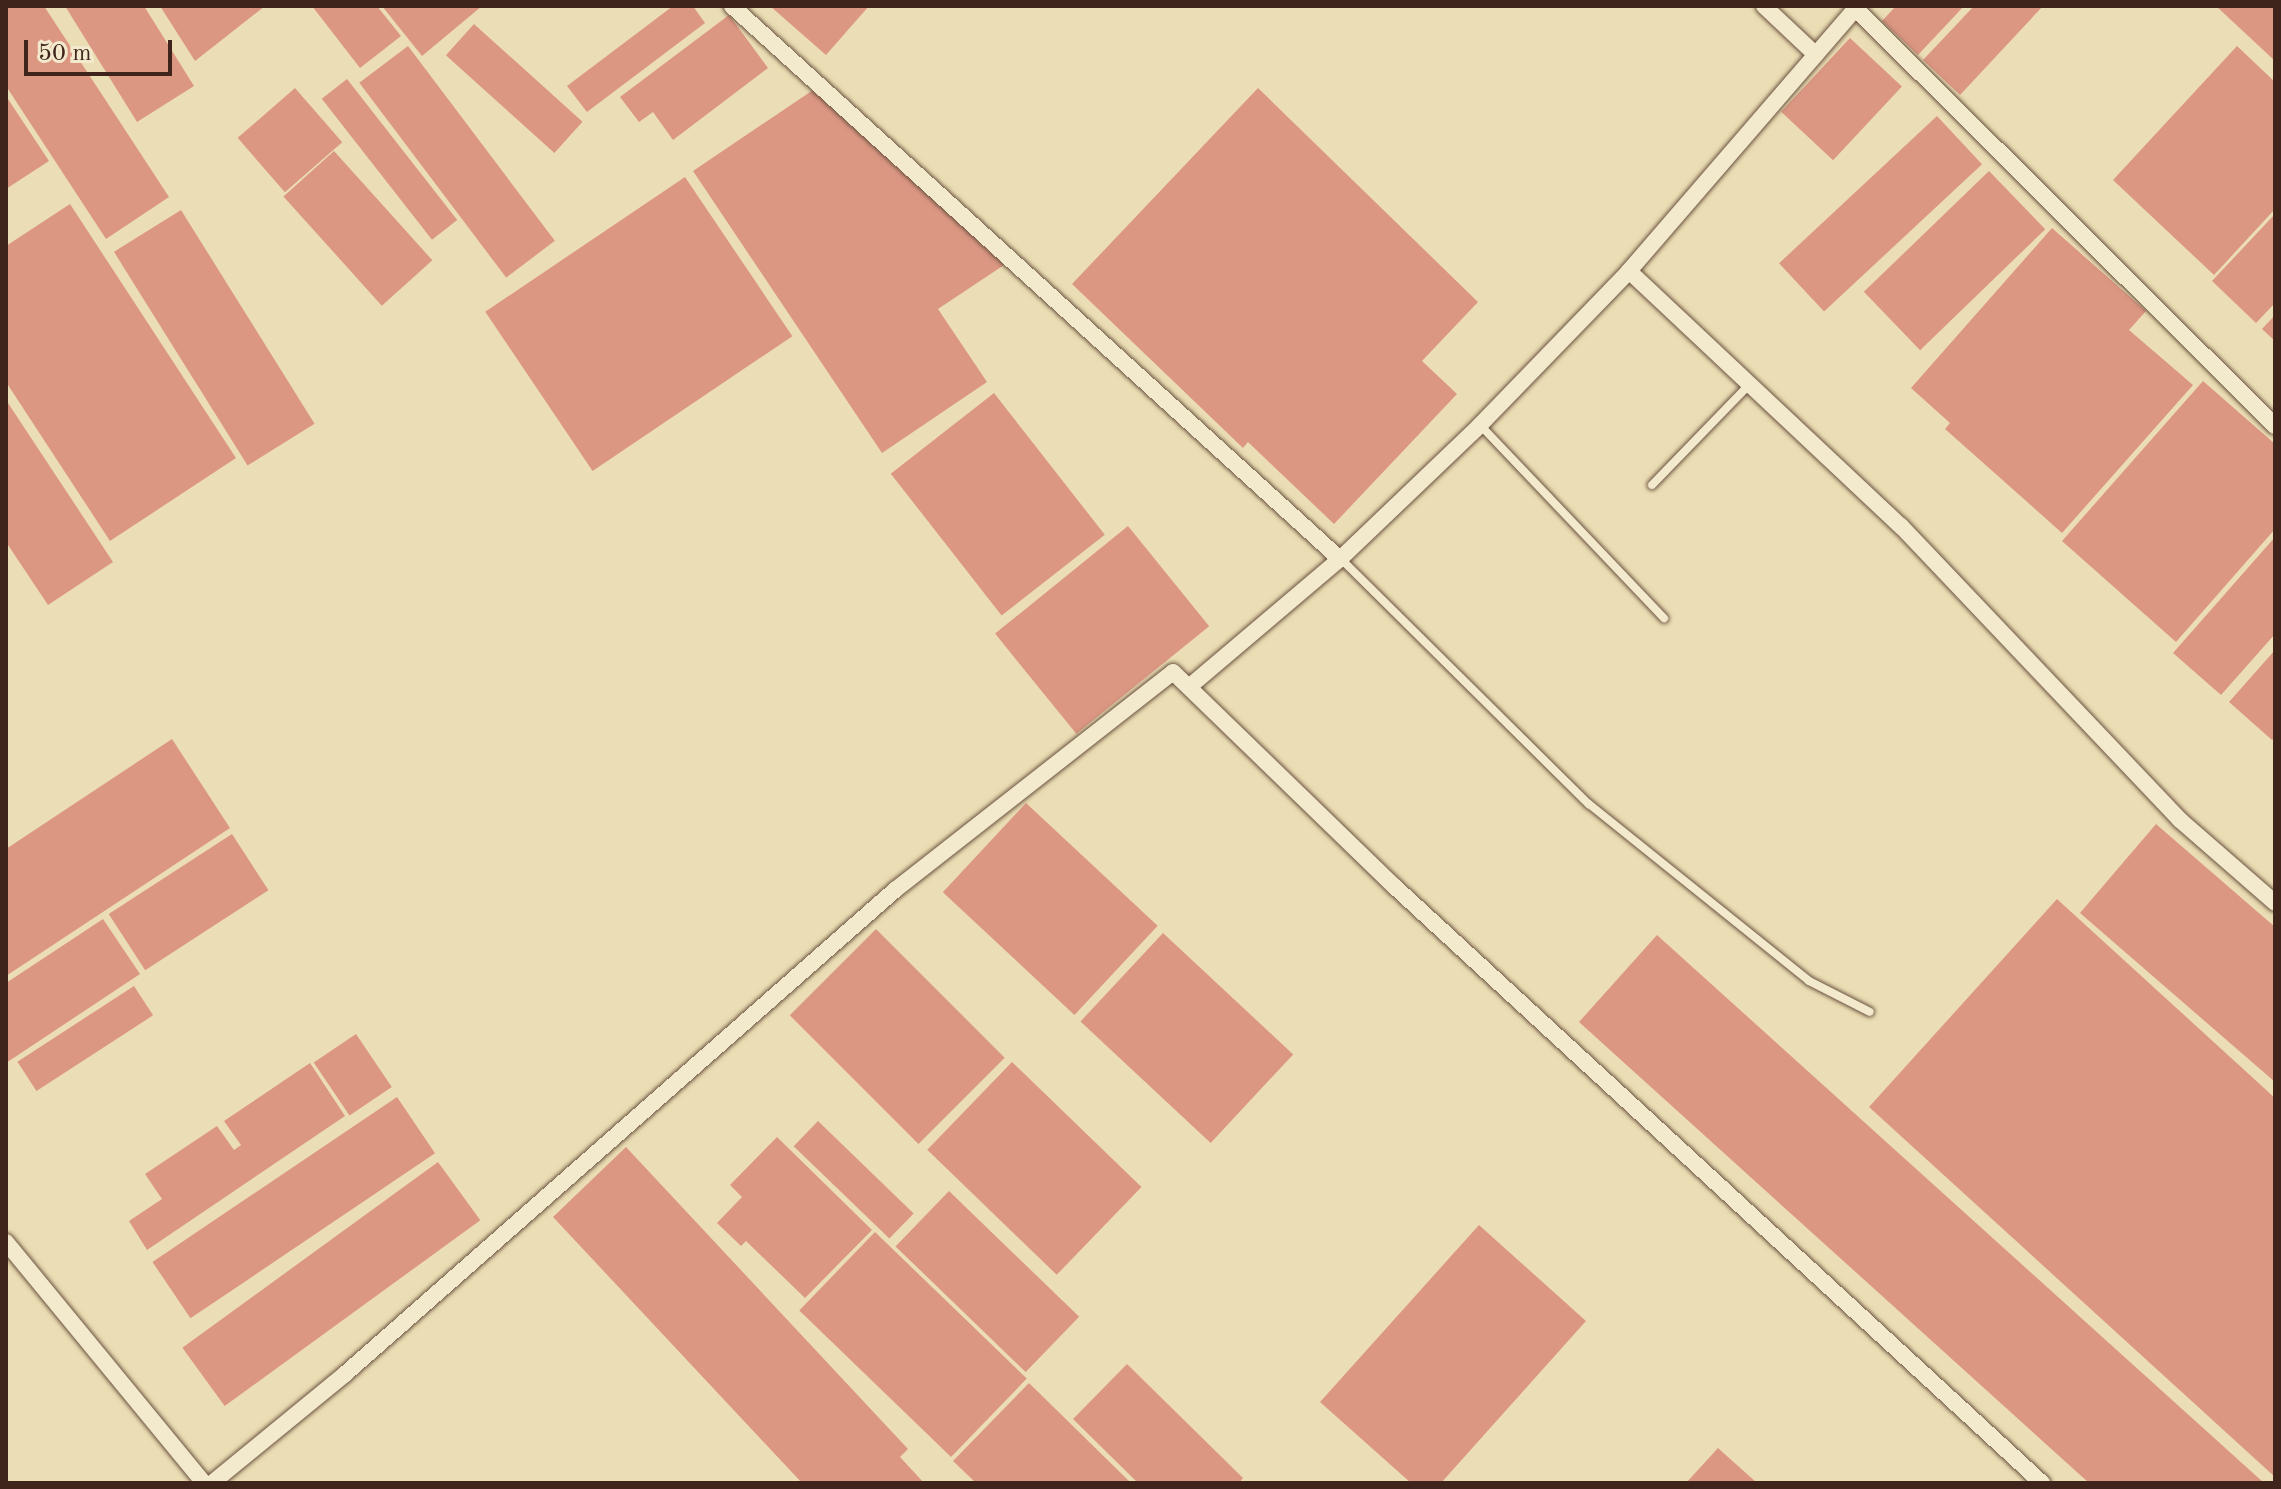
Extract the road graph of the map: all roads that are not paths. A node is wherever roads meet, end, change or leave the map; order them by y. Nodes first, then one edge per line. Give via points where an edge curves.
1 (732, 6) edge
2 (1764, 6) edge
3 (1857, 8) edge
4 (1816, 55) junction
5 (1629, 271) junction
6 (1750, 384) junction
7 (1480, 425) junction
8 (2275, 426) edge
9 (1652, 485) dead end
10 (1340, 559) junction
11 (1664, 618) dead end
12 (1189, 687) junction
13 (2275, 903) edge
14 (1870, 1012) dead end
15 (6, 1242) edge
16 (204, 1483) edge
17 (212, 1483) edge
18 (2042, 1483) edge

1 - 10 street
2 - 4 street
3 - 4 street
3 - 8 street
4 - 5 street
5 - 6 street
5 - 7 street
6 - 9 lane
6 - 13 street via 1901,526 2180,820
7 - 10 street
7 - 11 lane
10 - 12 street
10 - 14 lane via 1589,804 1809,981
12 - 17 street via 1173,672 895,890 345,1374
12 - 18 street via 1395,887
15 - 16 street

